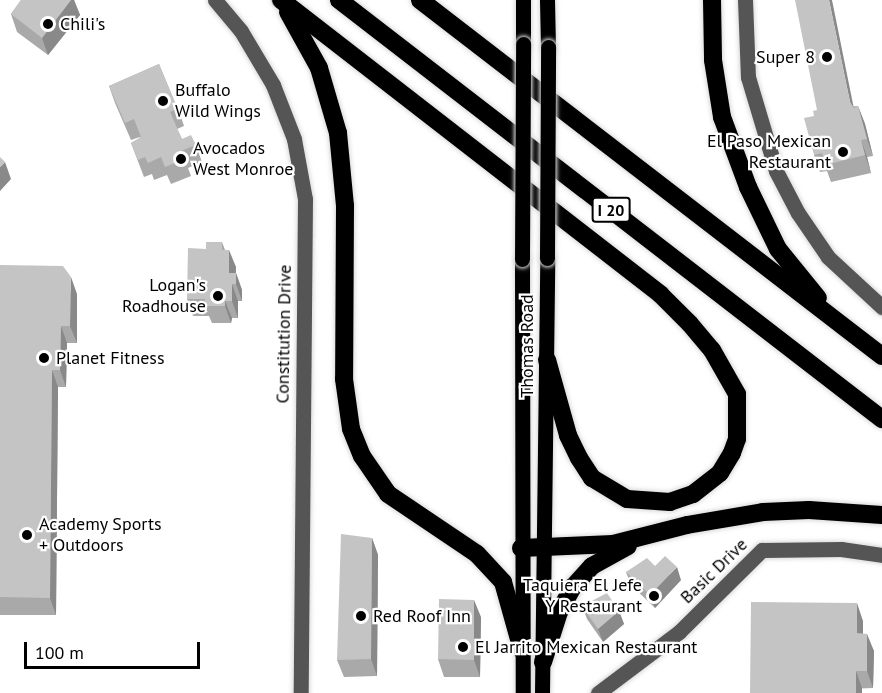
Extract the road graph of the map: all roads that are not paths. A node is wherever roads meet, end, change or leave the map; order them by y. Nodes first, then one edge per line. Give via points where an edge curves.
1 (215, 0) edge
2 (279, 0) edge
3 (339, 0) edge
4 (420, 0) edge
5 (523, 0) edge
6 (547, 0) edge
7 (712, 0) edge
8 (745, 0) edge
9 (882, 306) edge
10 (838, 322) junction
11 (882, 356) edge
12 (547, 360) junction
13 (882, 419) edge
14 (882, 515) edge
15 (645, 537) junction
16 (520, 548) junction
17 (546, 548) junction
18 (882, 555) edge
19 (522, 650) junction
20 (543, 662) junction
21 (301, 693) edge
22 (523, 693) edge
23 (542, 693) edge
24 (598, 693) edge

1 - 21 street, Constitution Drive via 241,31 273,85 294,140 305,199
2 - 12 highway via 660,294 712,350 737,394 737,439 732,453 720,473 693,494 670,502 627,499 592,478 579,458 568,435
2 - 19 highway via 319,68 338,133 345,206 344,379 351,429 362,456 388,494 412,514 477,554 498,575 513,605
3 - 13 highway, I 20
4 - 10 highway
5 - 16 main road, Thomas Road, bridge
6 - 12 main road, Thomas Road, bridge
7 - 10 highway via 713,60 722,117 748,187 778,249
8 - 9 street via 748,77 760,128 776,171 828,257
10 - 11 highway
12 - 17 main road, Thomas Road
14 - 15 highway via 763,512
15 - 17 highway via 584,548
15 - 20 highway via 592,566 573,587 559,612
16 - 17 highway
16 - 19 main road, Thomas Road
17 - 20 main road, Thomas Road
18 - 24 street, Basic Drive via 841,549 762,550 679,632
19 - 22 main road, Thomas Road
20 - 23 main road, Thomas Road

